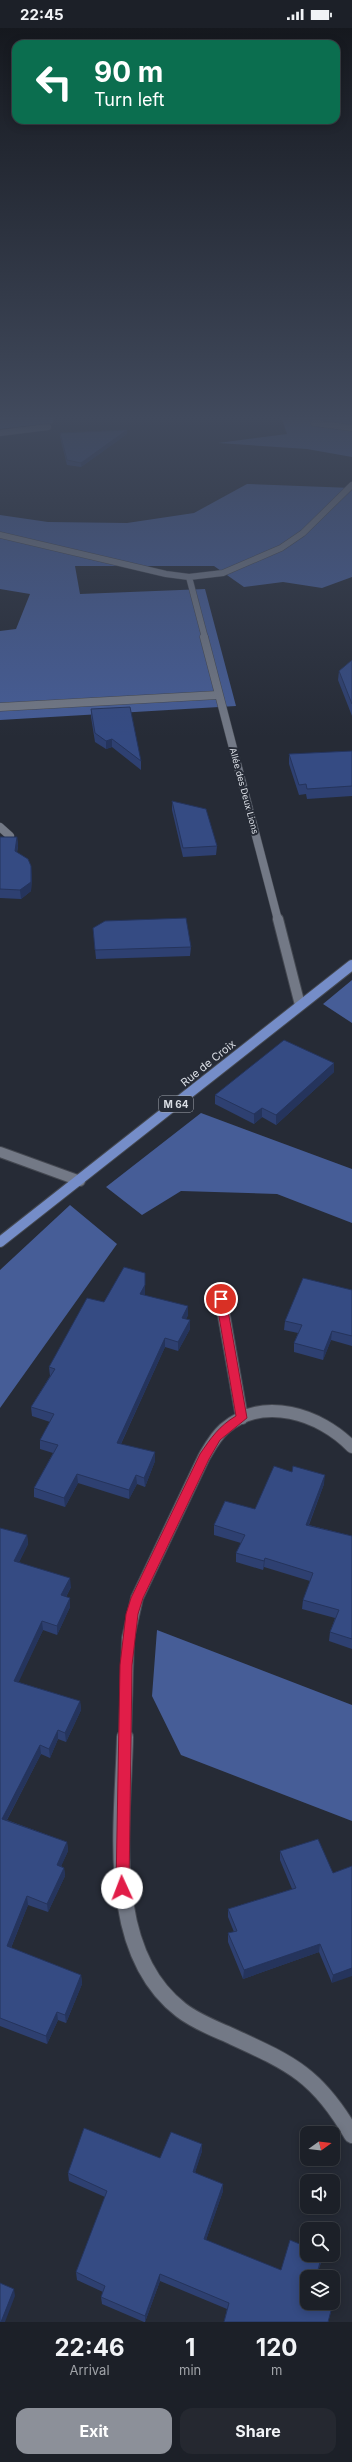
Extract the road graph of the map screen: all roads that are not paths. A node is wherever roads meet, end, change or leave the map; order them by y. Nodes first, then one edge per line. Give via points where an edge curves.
1 (313, 523) edge
2 (0, 535) edge
3 (189, 577) junction
4 (218, 695) junction
5 (0, 707) edge
6 (0, 827) edge
7 (10, 836) edge
8 (352, 965) edge
9 (300, 1005) junction
10 (0, 1152) edge
11 (80, 1181) junction
12 (0, 1242) edge
13 (221, 1299) dead end
14 (242, 1418) junction
15 (352, 1447) edge
16 (352, 2135) edge

1 - 3 street via 289,544 234,569 214,575
2 - 3 street
3 - 4 street, Allée des Deux Lions
4 - 5 street
4 - 9 street, Allée des Deux Lions
6 - 7 street
8 - 9 main road, Rue de Croix / M 64
9 - 11 main road, Rue de Croix / M 64
10 - 11 street
11 - 12 main road, Rue de Croix / M 64
13 - 14 street
14 - 15 street via 277,1412 296,1413 329,1426
14 - 16 street via 228,1426 217,1437 204,1457 137,1598 132,1614 126,1665 122,1877 124,1910 131,1937 144,1966 157,1987 178,2008 286,2063 307,2077 327,2099

